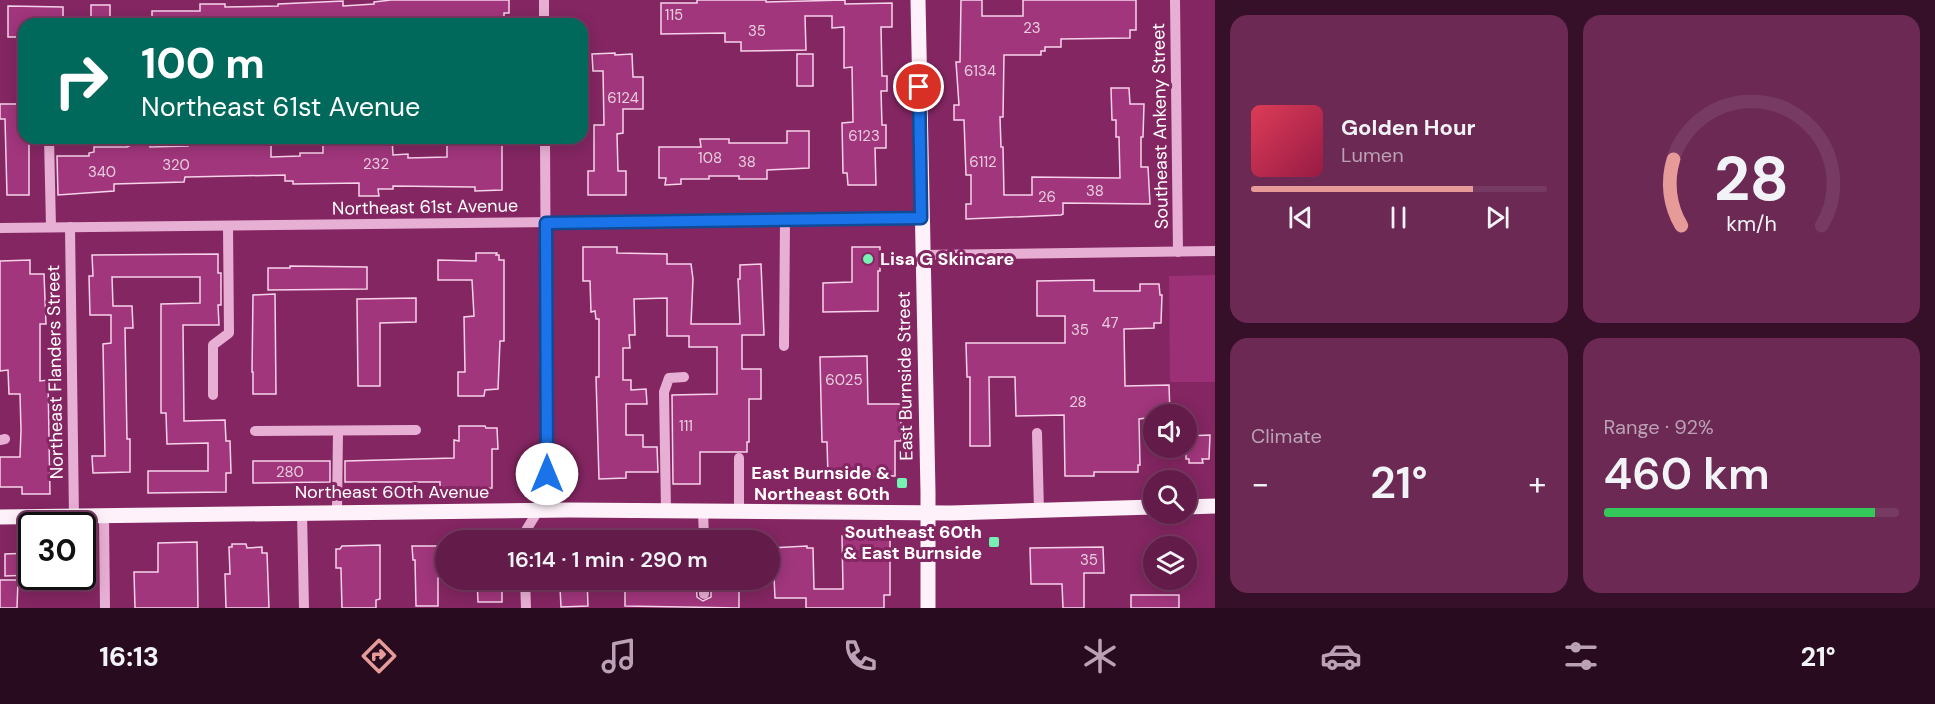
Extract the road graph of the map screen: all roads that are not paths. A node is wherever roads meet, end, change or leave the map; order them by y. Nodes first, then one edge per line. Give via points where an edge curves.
1 (544, 0) edge
2 (918, 0) edge
3 (1175, 0) edge
4 (544, 18) edge
5 (49, 144) edge
6 (545, 144) edge
7 (921, 218) junction
8 (785, 221) junction
9 (546, 223) junction
10 (228, 226) junction
11 (51, 227) junction
12 (70, 227) junction
13 (0, 228) edge
14 (1215, 251) edge
15 (1178, 252) junction
16 (922, 255) junction
17 (784, 346) dead end
18 (684, 377) dead end
19 (213, 395) dead end
20 (417, 430) dead end
21 (255, 431) dead end
22 (338, 431) junction
23 (1037, 433) dead end
24 (739, 458) dead end
25 (1215, 506) edge
26 (1143, 507) edge
27 (1197, 507) edge
28 (538, 510) junction
29 (666, 510) junction
30 (703, 510) junction
31 (739, 511) junction
32 (1039, 511) junction
33 (74, 512) edge
34 (302, 512) junction
35 (337, 512) junction
36 (928, 513) junction
37 (96, 516) edge
38 (104, 516) junction
39 (0, 517) edge
40 (18, 517) edge
41 (526, 530) edge
42 (704, 530) edge
43 (525, 590) edge
44 (704, 590) edge
45 (704, 594) dead end
46 (105, 608) edge
47 (304, 608) edge
48 (526, 608) edge
49 (928, 608) edge

1 - 4 street
2 - 7 main road, East Burnside Street
3 - 15 street, Southeast Ankeny Street
5 - 11 street
6 - 9 street
7 - 8 street, Northeast 61st Avenue
7 - 16 main road, East Burnside Street
8 - 9 street, Northeast 61st Avenue
8 - 17 street
9 - 10 street, Northeast 61st Avenue
9 - 28 street via 547,496
10 - 12 street, Northeast 61st Avenue
10 - 19 street via 229,333 213,345
11 - 12 street, Northeast 61st Avenue
11 - 13 street, Northeast 61st Avenue
12 - 33 street, Northeast Flanders Street
14 - 15 street
15 - 16 street
16 - 36 main road, East Burnside Street
18 - 29 street via 669,378 664,392
20 - 22 street
21 - 22 street
22 - 35 street
23 - 32 street
24 - 31 street
25 - 27 main road
26 - 32 main road, Northeast 60th Avenue
28 - 29 main road, Northeast 60th Avenue
28 - 35 main road, Northeast 60th Avenue
28 - 41 street
29 - 30 main road, Northeast 60th Avenue
30 - 31 main road, Northeast 60th Avenue
30 - 42 street
31 - 36 main road, Northeast 60th Avenue
32 - 36 main road, Northeast 60th Avenue
34 - 35 main road, Northeast 60th Avenue
34 - 38 main road, Northeast 60th Avenue
34 - 47 street
36 - 49 main road, East Burnside Street
37 - 38 main road, Northeast 60th Avenue
38 - 46 street
39 - 40 main road, Northeast 60th Avenue
43 - 48 street
44 - 45 street

